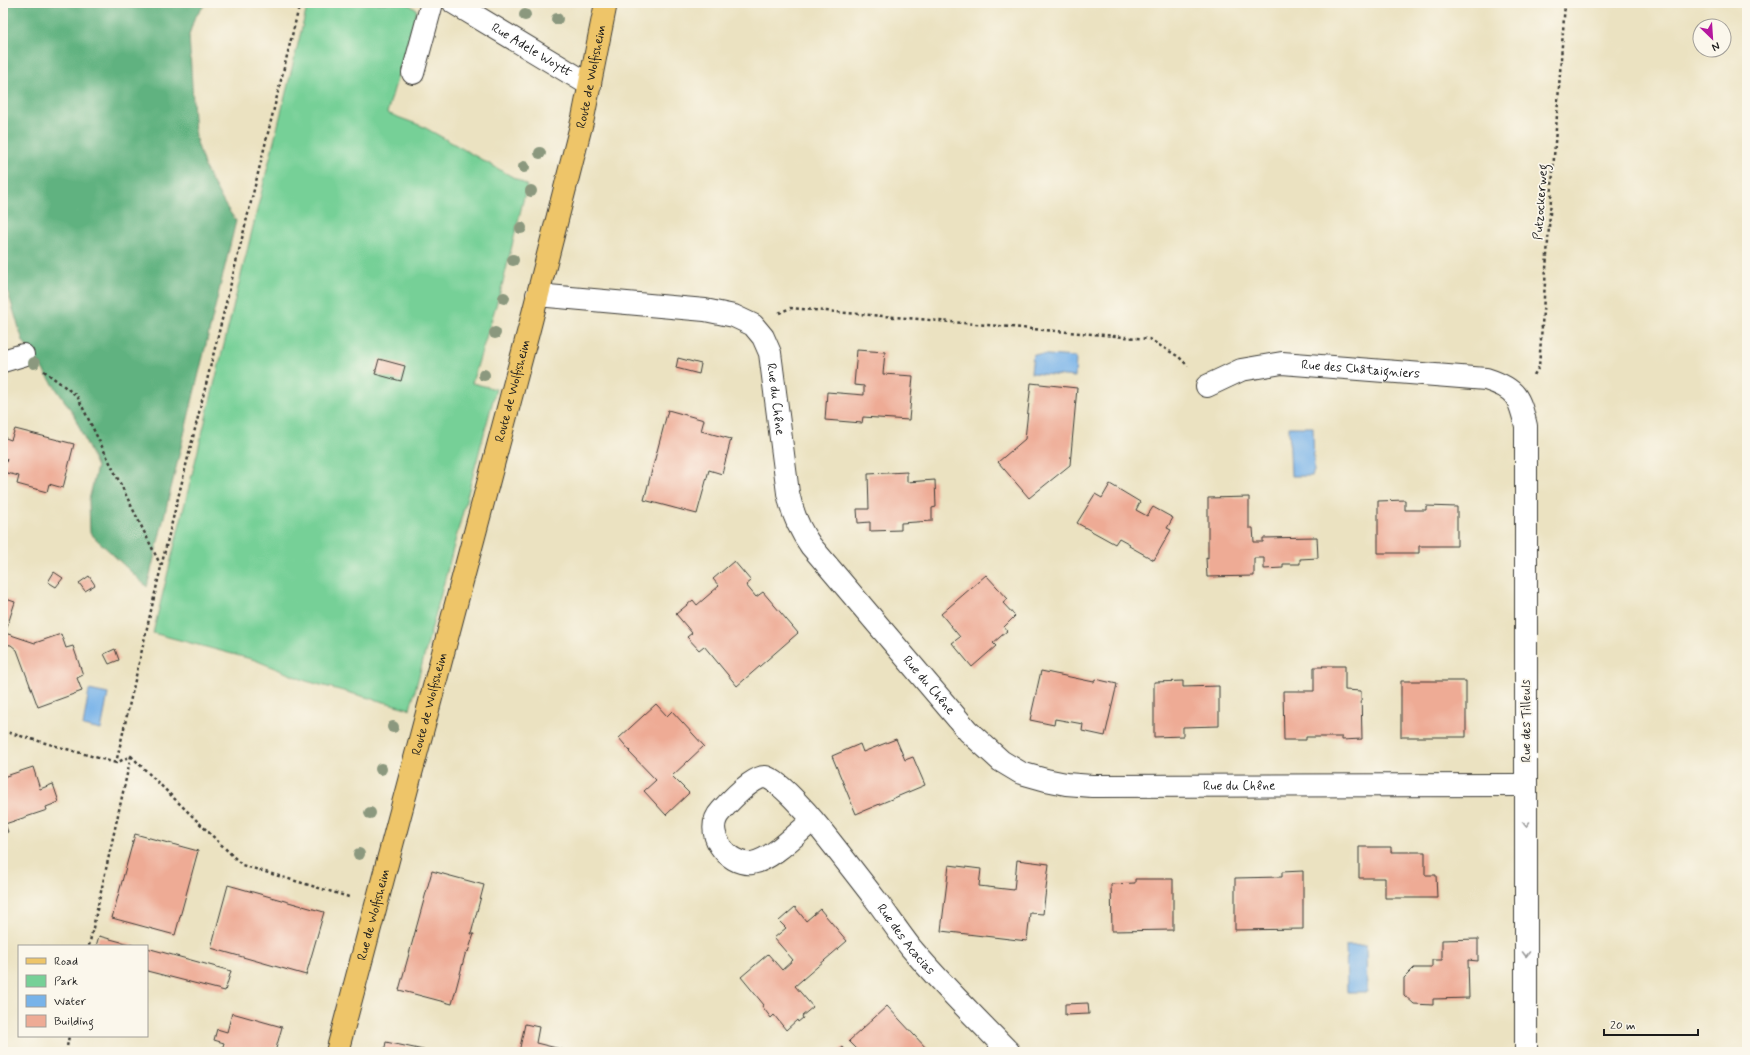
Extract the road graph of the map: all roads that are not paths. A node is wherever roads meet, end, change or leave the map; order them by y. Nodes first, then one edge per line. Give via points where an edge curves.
1 (432, 3) edge
2 (454, 3) edge
3 (606, 3) edge
4 (413, 73) dead end
5 (590, 85) junction
6 (537, 295) junction
7 (1208, 386) road end
8 (1514, 393) joint
9 (410, 777) joint
10 (1526, 785) junction
11 (813, 820) dead end
12 (336, 1052) edge
13 (1008, 1052) edge
14 (1526, 1052) edge

1 - 4 street
2 - 5 street, Rue Adele Woytt
3 - 5 main road, Route de Wolfisheim
5 - 6 main road, Route de Wolfisheim
6 - 9 main road, Route de Wolfisheim
6 - 10 street, Rue du Chêne via 705,310 734,316 753,325 763,337 770,353 788,493 791,510 800,530 968,730 986,749 1021,773 1066,784 1092,786
7 - 8 street, Rue des Châtaigniers via 1241,370 1282,363 1486,379 1502,384
8 - 10 street, Rue des Tilleuls via 1521,404 1526,426
9 - 12 main road, Rue de Wolfisheim
10 -> 14 street, Rue des Tilleuls
11 - 13 street, Rue des Acacias via 912,949

